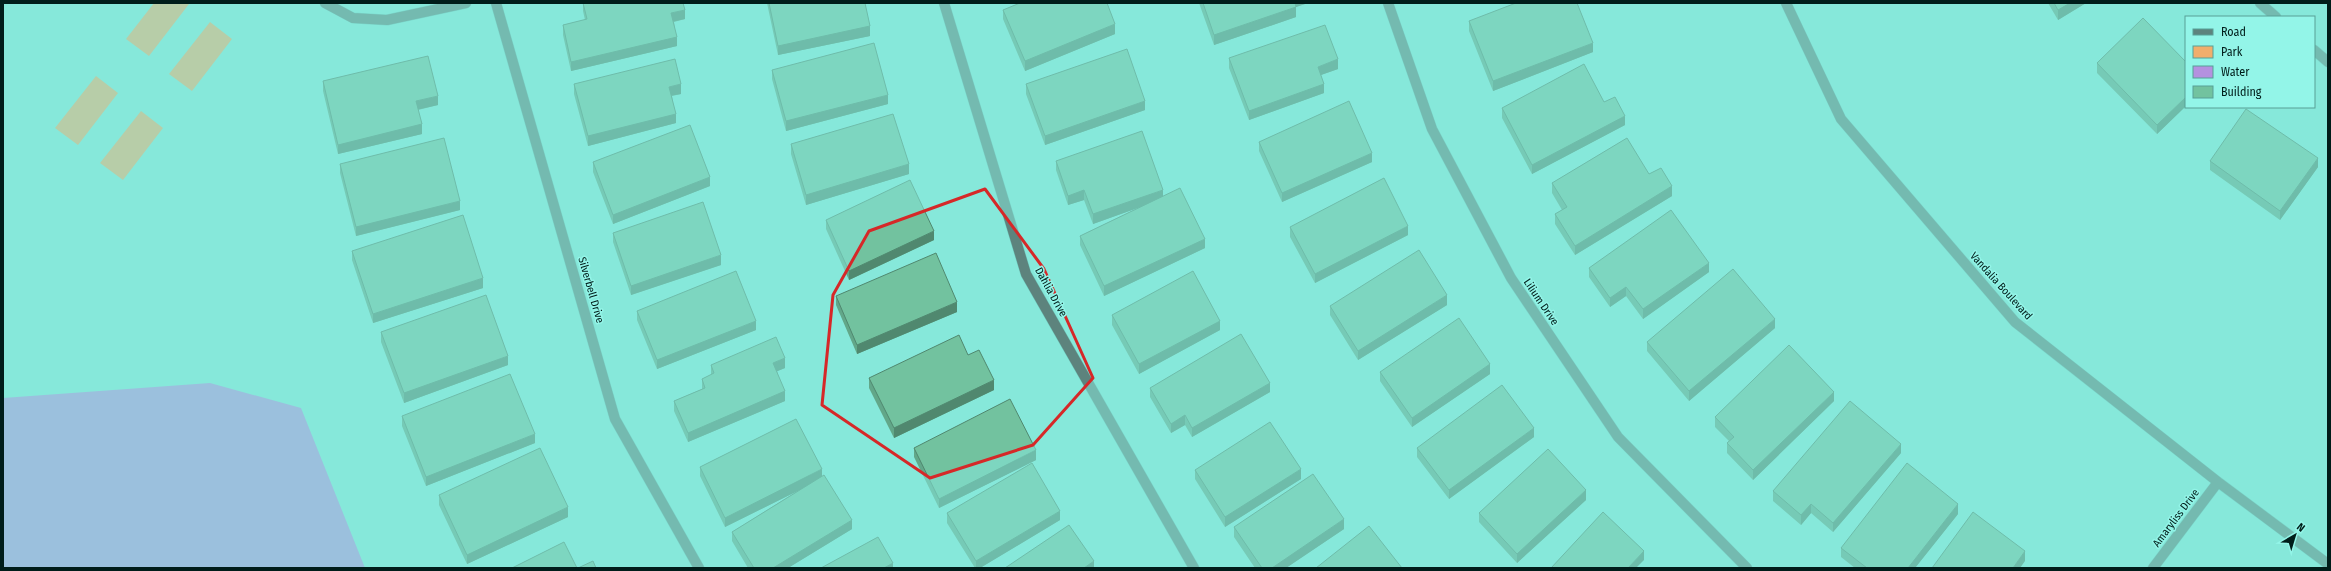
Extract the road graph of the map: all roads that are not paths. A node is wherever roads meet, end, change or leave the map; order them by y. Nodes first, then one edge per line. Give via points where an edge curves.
1 (325, 3) edge
2 (466, 3) edge
3 (496, 3) edge
4 (944, 3) edge
5 (1388, 3) edge
6 (1786, 3) edge
7 (2260, 3) edge
8 (2275, 16) edge
9 (2315, 51) edge
10 (2328, 62) edge
11 (2218, 482) junction
12 (2328, 564) edge
13 (699, 568) edge
14 (1194, 568) edge
15 (1747, 568) edge
16 (2153, 568) edge

1 - 2 street via 353,18 387,20
3 - 13 street, Silverbell Drive via 615,419
4 - 14 street, Dahlia Drive via 1026,274
5 - 15 street, Lilium Drive via 1432,129 1510,278 1618,437
6 - 11 street, Vandalia Boulevard via 1841,119 2015,322
7 - 8 street
9 - 10 street
11 - 12 street, Vandalia Boulevard
11 - 16 street, Amaryliss Drive

